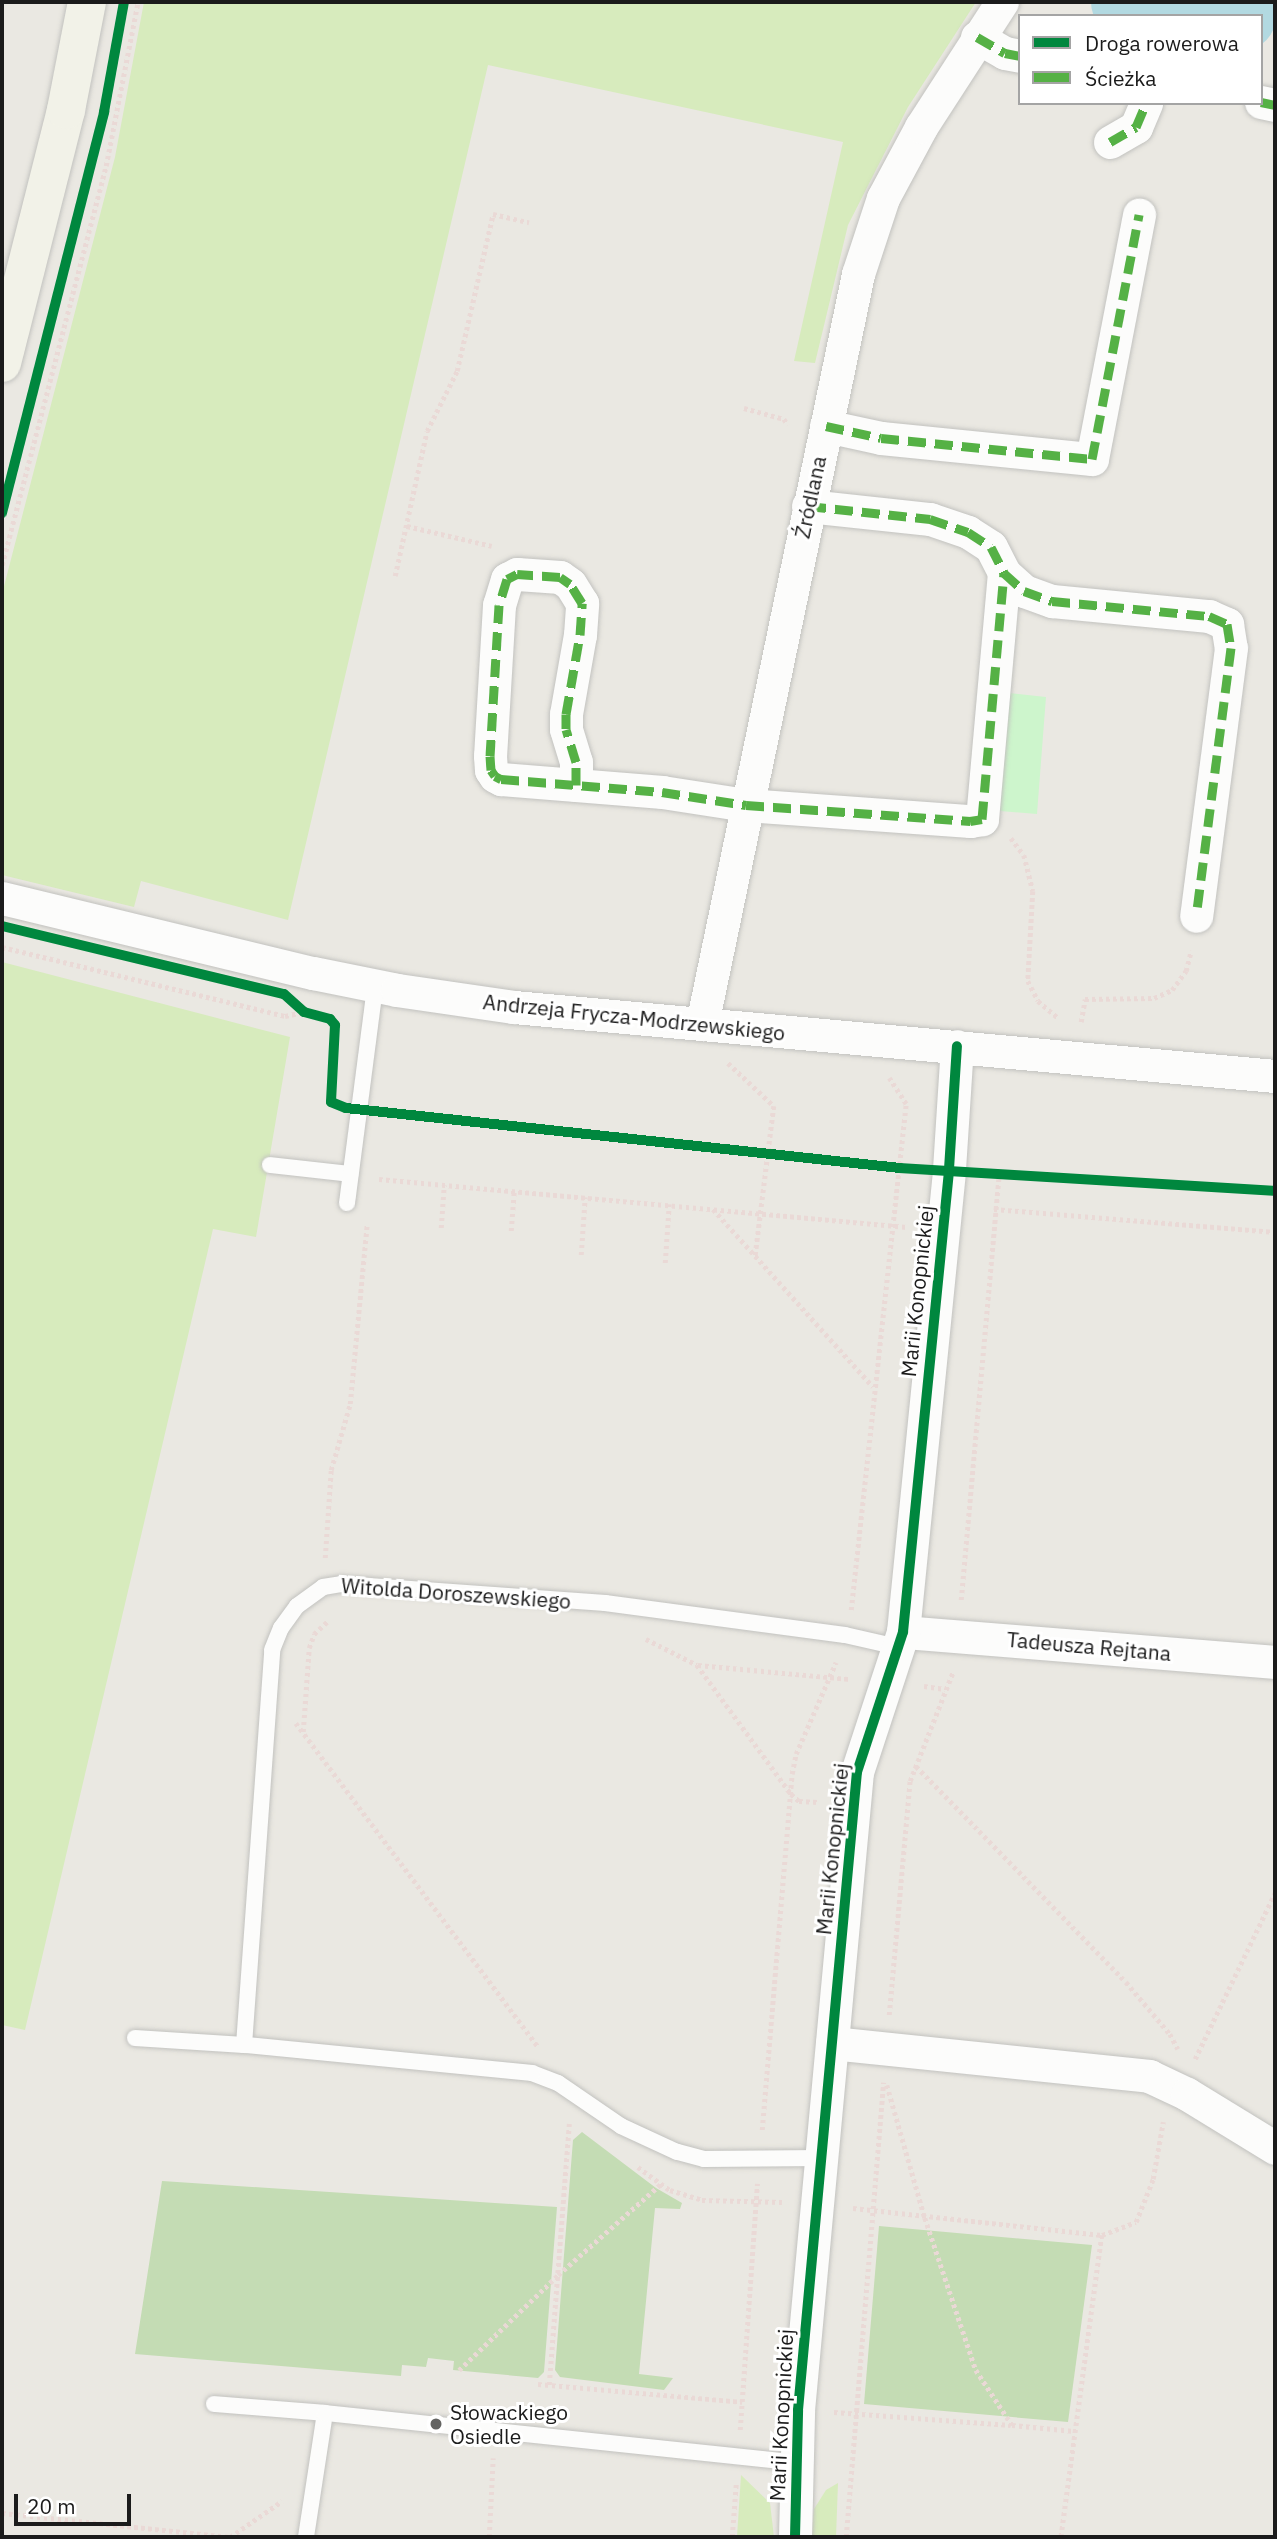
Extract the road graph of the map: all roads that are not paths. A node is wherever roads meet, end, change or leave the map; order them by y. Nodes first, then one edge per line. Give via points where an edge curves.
1 (87, 2) edge
2 (1002, 2) edge
3 (977, 37) junction
4 (1018, 56) edge
5 (1145, 105) edge
6 (1110, 142) dead end
7 (1139, 214) dead end
8 (2, 363) edge
9 (826, 426) junction
10 (808, 506) junction
11 (1004, 573) junction
12 (576, 785) junction
13 (746, 805) junction
14 (2, 898) edge
15 (1195, 916) road end
16 (375, 986) junction
17 (702, 1024) junction
18 (957, 1046) junction
19 (1275, 1076) edge
20 (270, 1165) dead end
21 (350, 1174) junction
22 (347, 1203) dead end
23 (900, 1639) junction
24 (1275, 1661) edge
25 (135, 2038) dead end
26 (832, 2043) junction
27 (244, 2046) junction
28 (1275, 2148) edge
29 (821, 2158) junction
30 (214, 2404) dead end
31 (325, 2413) junction
32 (794, 2462) junction
33 (306, 2537) edge
34 (795, 2537) edge

1 - 8 street via 66,110
2 - 3 street, Źródlana
3 - 4 street
3 - 9 street, Źródlana via 883,198 858,274
5 - 6 street via 1136,127
7 - 9 street via 1092,459 881,438
9 - 10 street, Źródlana
10 - 11 street via 930,519 968,532 991,547
10 - 13 street, Źródlana
11 - 13 street via 982,819
11 - 15 street via 1024,591 1052,601 1209,616 1227,624 1231,648
12 - 12 street via 501,779 491,770 500,591 507,579 517,574 560,577 582,603 566,714
12 - 13 street
13 - 17 street, Źródlana
14 - 16 street, Andrzeja Frycza-Modrzewskiego
16 - 17 street, Andrzeja Frycza-Modrzewskiego via 514,1007
16 - 21 lane
17 - 18 street, Andrzeja Frycza-Modrzewskiego
18 - 19 street, Andrzeja Frycza-Modrzewskiego
18 - 23 street, Marii Konopnickiej via 943,1230
20 - 21 lane
21 - 22 lane
23 - 24 street, Tadeusza Rejtana via 958,1636
23 - 26 street, Marii Konopnickiej via 857,1772
23 - 27 lane, Witolda Doroszewskiego via 605,1603 365,1585 323,1587 297,1606 272,1650
25 - 27 lane
26 - 28 street via 1182,2078
26 - 29 street, Marii Konopnickiej
27 - 29 lane via 532,2073 558,2083 647,2141 704,2159
29 - 32 street, Marii Konopnickiej
30 - 31 lane
31 - 32 lane
31 - 33 lane
32 - 34 street, Marii Konopnickiej

